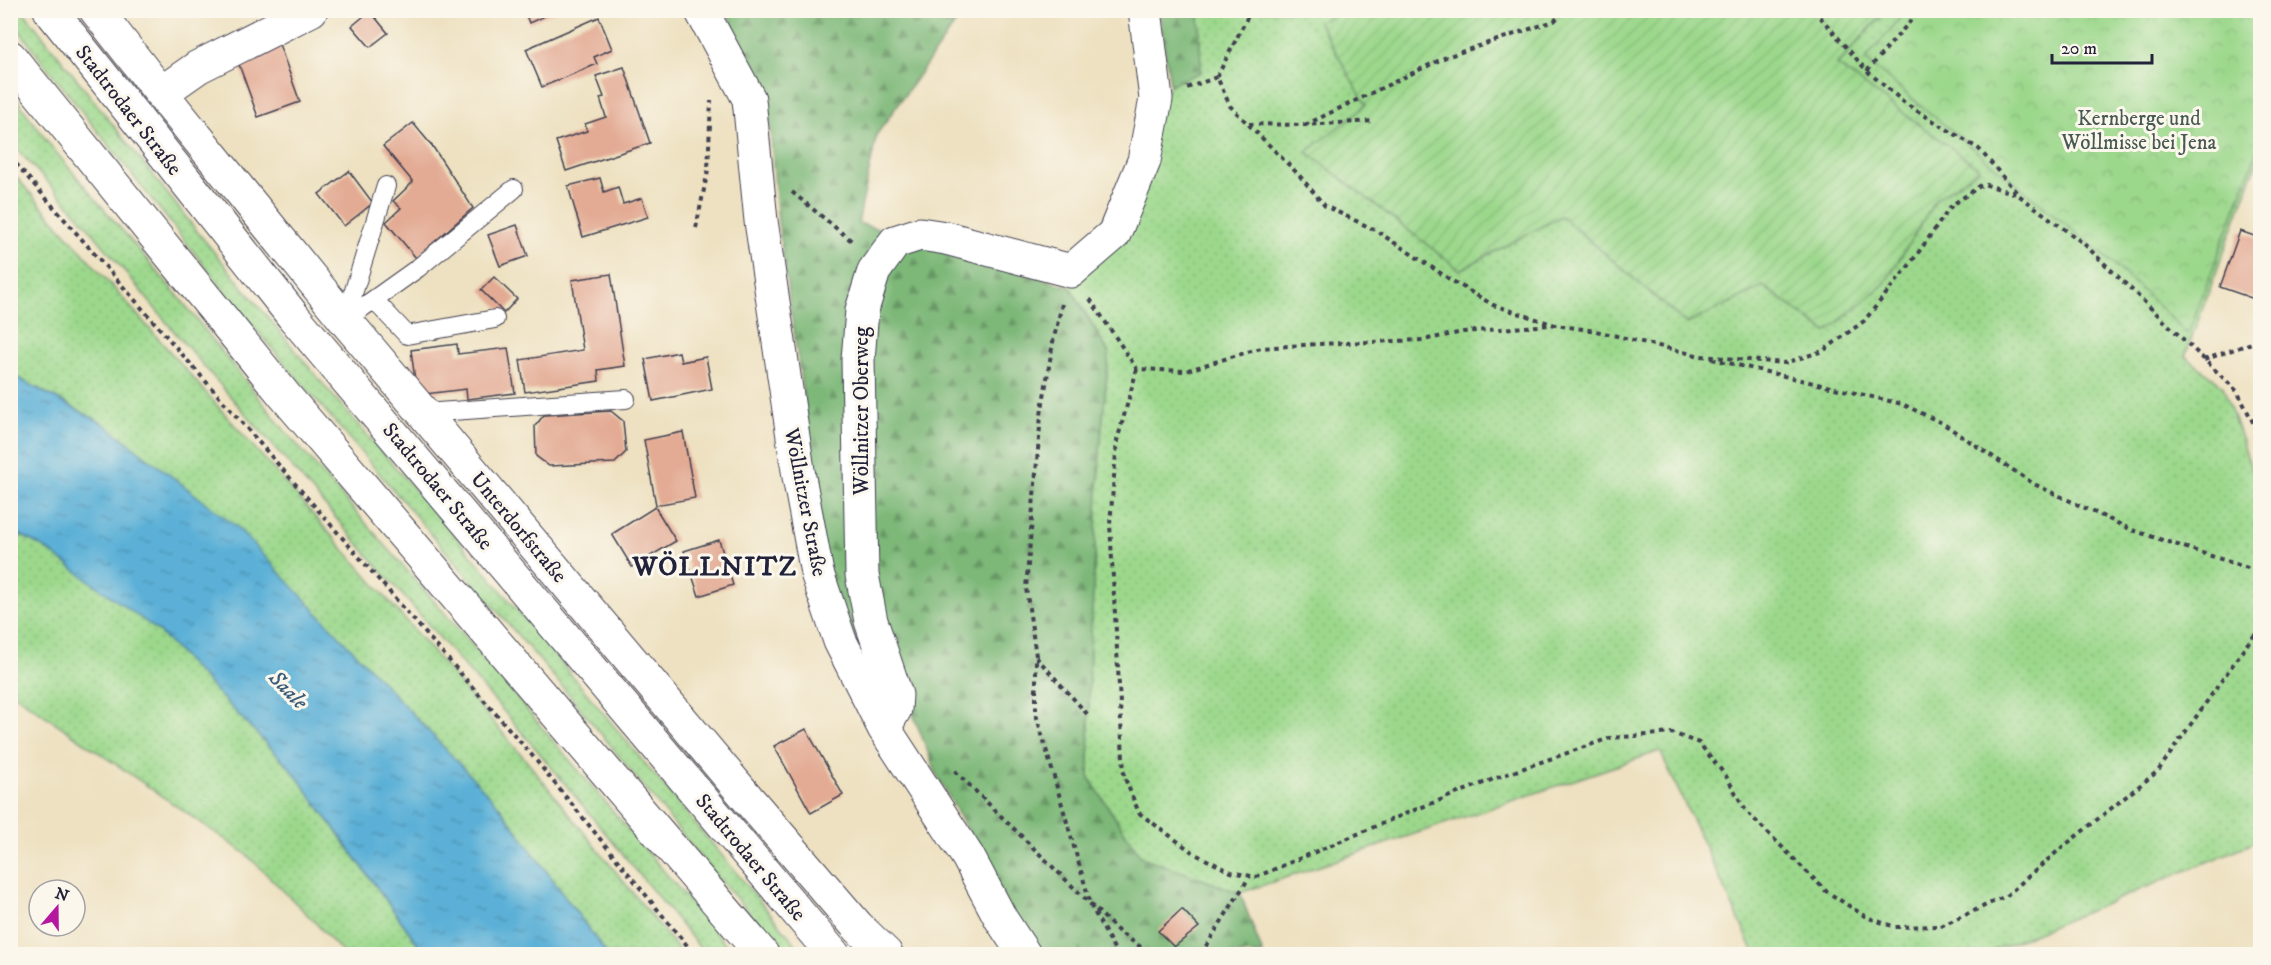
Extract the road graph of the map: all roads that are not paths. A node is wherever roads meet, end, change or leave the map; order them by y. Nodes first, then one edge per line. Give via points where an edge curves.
1 (50, 10) edge
2 (96, 10) edge
3 (311, 10) edge
4 (701, 10) edge
5 (1145, 10) edge
6 (10, 57) edge
7 (161, 93) junction
8 (386, 186) dead end
9 (514, 189) dead end
10 (374, 300) junction
11 (495, 319) dead end
12 (345, 320) junction
13 (626, 399) dead end
14 (423, 413) junction
15 (884, 728) junction
16 (762, 954) edge
17 (833, 954) edge
18 (886, 954) edge
19 (1024, 954) edge

1 - 17 street, Stadtrodaer Straße via 293,315
2 - 7 street, Unterdorfstraße
3 - 7 street via 198,67
4 - 15 street, Wöllnitzer Straße via 749,99 765,244 817,573 840,640
5 - 15 street, Wöllnitzer Oberweg via 1156,99 1144,161 1114,234 1071,272 946,237 920,234 895,242 874,271 862,310 858,360 862,575 871,621 896,695 895,709
6 - 16 street via 285,396
7 - 12 street, Unterdorfstraße
8 - 12 lane
9 - 10 lane
10 - 11 lane via 406,335
10 - 12 lane
12 - 14 street, Unterdorfstraße
13 - 14 lane
14 - 18 street, Unterdorfstraße via 748,800
15 - 19 street, Wöllnitzer Straße via 969,857

